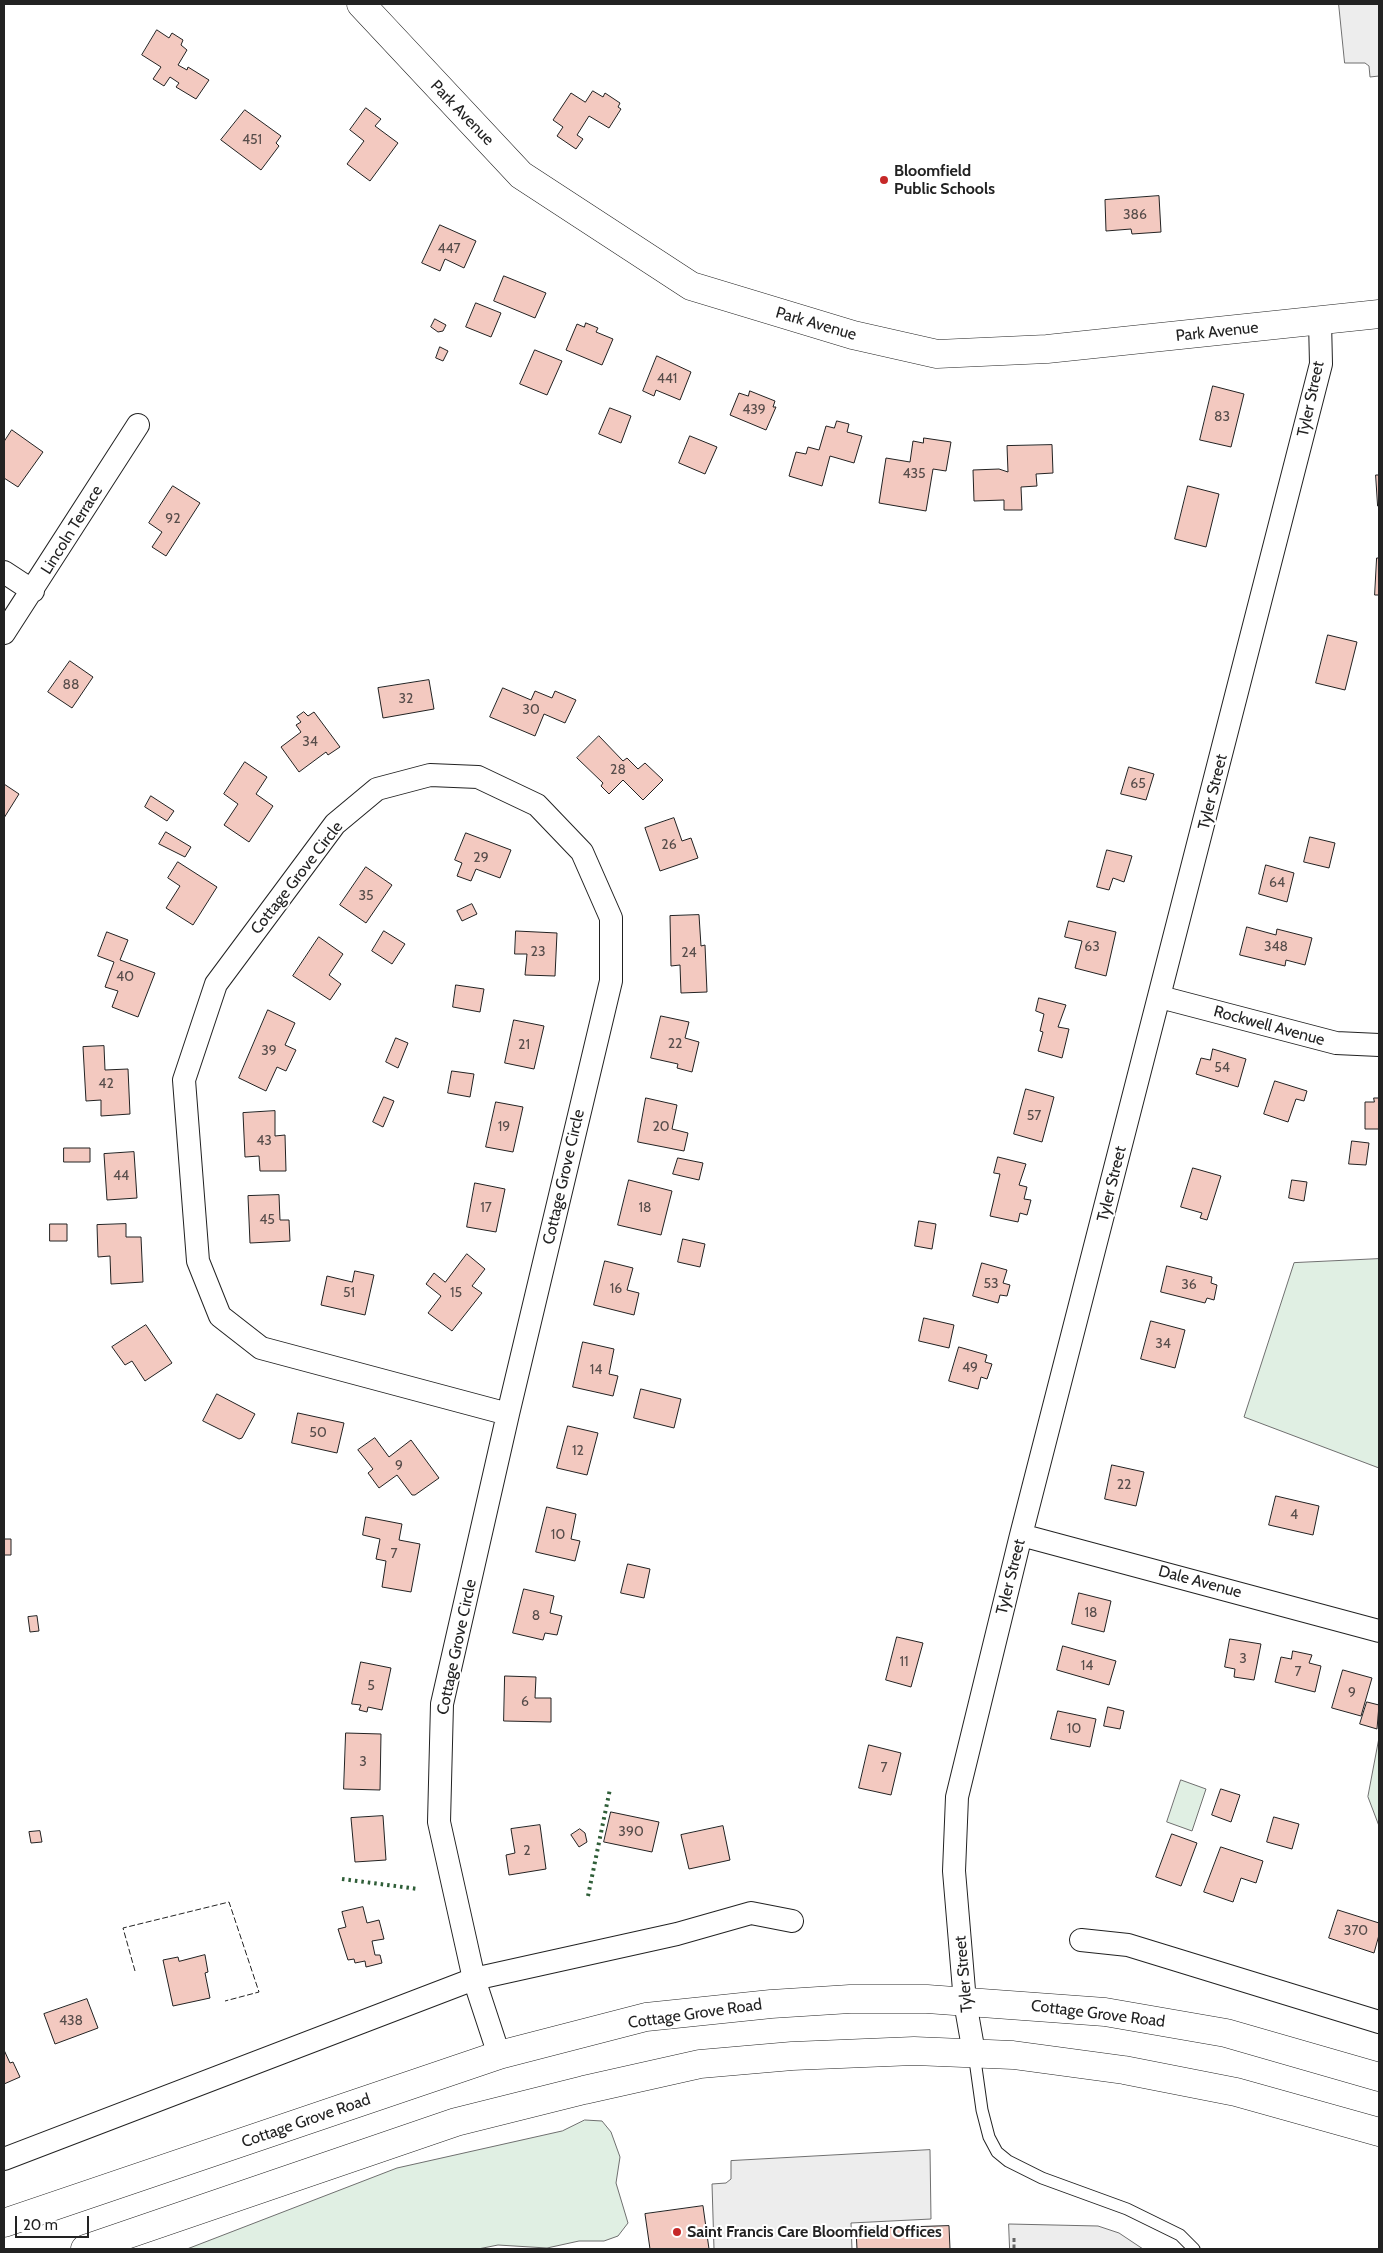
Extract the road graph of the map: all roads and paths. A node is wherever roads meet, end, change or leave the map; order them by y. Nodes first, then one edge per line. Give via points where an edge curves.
1 (361, 4) edge
2 (1379, 314) edge
3 (1320, 321) junction
4 (138, 425) dead end
5 (4, 572) edge
6 (33, 591) junction
7 (4, 633) edge
8 (1160, 997) junction
9 (1379, 1045) edge
10 (508, 1414) junction
11 (1021, 1536) junction
12 (1379, 1631) edge
13 (792, 1921) dead end
14 (1081, 1940) dead end
15 (474, 1979) junction
16 (965, 2002) junction
17 (1379, 2022) edge
18 (974, 2053) junction
19 (499, 2055) junction
20 (1379, 2077) edge
21 (1379, 2132) edge
22 (4, 2159) edge
23 (4, 2223) edge
24 (1014, 2238) dead end
25 (85, 2249) edge
26 (1014, 2249) edge
27 (1194, 2249) edge

1 - 3 main road, Park Avenue via 521,175 691,286 853,335 937,354 1047,349
2 - 3 main road, Park Avenue
3 - 8 street, Tyler Street via 1321,364
4 - 6 street, Lincoln Terrace
5 - 6 street
6 - 7 street, Lincoln Terrace
8 - 9 street, Rockwell Avenue via 1336,1043
8 - 11 street, Tyler Street
10 - 10 street, Cottage Grove Circle via 611,981 611,918 582,852 537,805 478,777 430,775 376,789 335,824 216,984 184,1080 198,1261 220,1316 261,1348
10 - 15 street, Cottage Grove Circle via 442,1704 439,1822
11 - 12 street, Dale Avenue
11 - 16 street, Tyler Street via 956,1798 954,1870
13 - 15 street via 751,1913 677,1934
14 - 17 street via 1136,1947
15 - 19 street, Cottage Grove Circle
15 - 22 street
16 - 18 street, Tyler Street
16 - 19 main road, Cottage Grove Road via 850,1999 646,2018
16 - 20 main road, Cottage Grove Road via 1105,2012 1178,2024 1279,2046
18 - 21 main road via 1013,2055 1133,2072 1236,2092
18 - 25 main road via 914,2051 700,2064 456,2122
18 - 27 lane via 989,2138 1008,2161 1042,2178 1127,2209 1180,2235
19 - 23 main road, Cottage Grove Road
24 - 26 path

